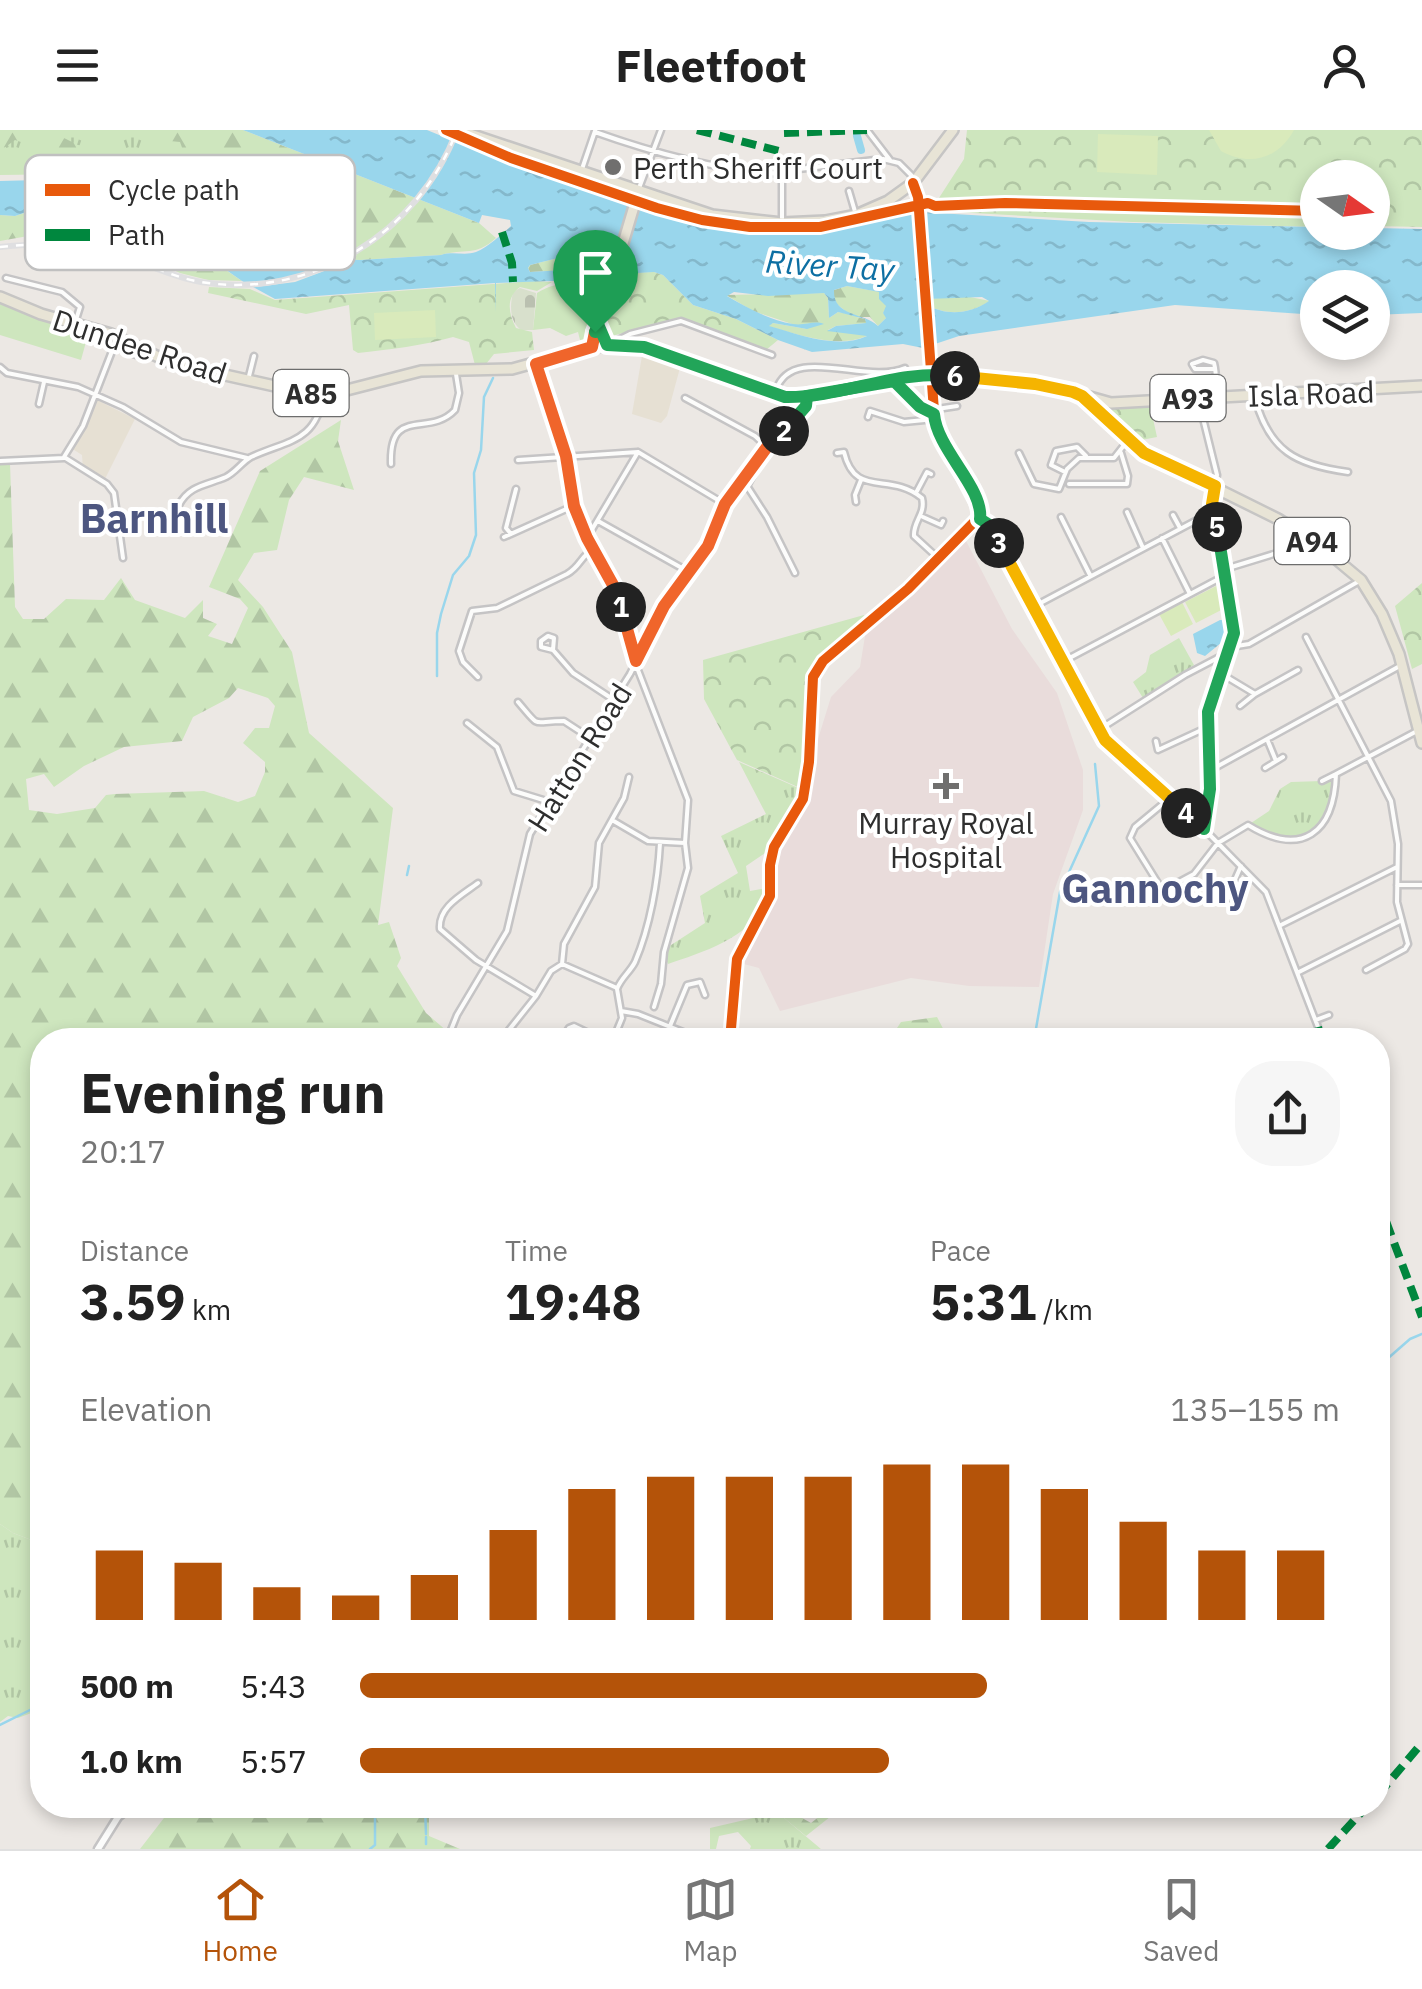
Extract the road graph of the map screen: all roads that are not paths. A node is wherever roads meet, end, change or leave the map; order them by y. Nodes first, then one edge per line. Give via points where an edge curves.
1 (458, 130) edge
2 (660, 130) edge
3 (867, 130) edge
4 (595, 131) edge
5 (950, 131) edge
6 (654, 152) junction
7 (890, 160) junction
8 (782, 173) junction
9 (580, 174) junction
10 (914, 183) junction
11 (849, 191) dead end
12 (637, 196) junction
13 (856, 215) junction
14 (782, 223) junction
15 (6, 278) dead end
16 (0, 297) edge
17 (76, 323) junction
18 (598, 324) junction
19 (610, 345) junction
20 (592, 347) junction
21 (145, 352) junction
22 (772, 355) dead end
23 (254, 356) dead end
24 (536, 364) junction
25 (0, 367) edge
26 (906, 368) dead end
27 (1215, 369) dead end
28 (456, 370) junction
29 (932, 374) junction
30 (248, 381) junction
31 (894, 381) junction
32 (44, 382) junction
33 (1422, 386) edge
34 (324, 393) junction
35 (94, 394) junction
36 (775, 394) junction
37 (1254, 395) junction
38 (807, 396) junction
39 (1082, 396) junction
40 (1216, 396) junction
41 (685, 398) dead end
42 (1198, 398) junction
43 (40, 404) dead end
44 (952, 408) dead end
45 (934, 414) junction
46 (868, 417) dead end
47 (1129, 440) junction
48 (769, 445) junction
49 (638, 452) junction
50 (1121, 452) junction
51 (837, 453) dead end
52 (1019, 453) dead end
53 (1086, 456) junction
54 (64, 458) junction
55 (247, 458) junction
56 (566, 458) junction
57 (518, 460) dead end
58 (0, 461) edge
59 (390, 464) dead end
60 (1065, 472) junction
61 (1348, 472) dead end
62 (931, 474) dead end
63 (861, 480) junction
64 (1069, 484) dead end
65 (1215, 486) junction
66 (516, 489) dead end
67 (916, 492) junction
68 (856, 502) dead end
69 (725, 504) junction
70 (180, 505) dead end
71 (574, 506) junction
72 (1214, 511) junction
73 (1127, 512) dead end
74 (921, 516) junction
75 (1061, 516) dead end
76 (1173, 516) dead end
77 (980, 519) junction
78 (943, 520) dead end
79 (598, 521) junction
80 (1180, 528) junction
81 (512, 534) junction
82 (504, 538) dead end
83 (587, 538) junction
84 (1162, 538) junction
85 (1143, 548) junction
86 (593, 549) junction
87 (1276, 554) dead end
88 (124, 558) dead end
89 (939, 559) junction
90 (689, 572) junction
91 (1225, 572) junction
92 (795, 573) dead end
93 (1091, 576) junction
94 (1362, 580) junction
95 (1190, 593) junction
96 (1034, 607) junction
97 (1306, 638) dead end
98 (1230, 649) junction
99 (553, 650) dead end
100 (636, 661) junction
101 (1062, 662) junction
102 (1402, 665) junction
103 (1298, 670) dead end
104 (1220, 674) junction
105 (478, 677) dead end
106 (1256, 694) junction
107 (1338, 698) junction
108 (614, 700) junction
109 (518, 702) dead end
110 (1240, 706) dead end
111 (467, 723) dead end
112 (1208, 727) junction
113 (1100, 729) junction
114 (1419, 730) junction
115 (590, 738) junction
116 (1267, 739) junction
117 (1156, 741) dead end
118 (1422, 743) edge
119 (1368, 755) junction
120 (1284, 757) dead end
121 (1276, 761) junction
122 (1265, 768) dead end
123 (1210, 771) junction
124 (1336, 774) junction
125 (629, 778) dead end
126 (1322, 781) dead end
127 (1170, 798) junction
128 (550, 802) junction
129 (612, 820) junction
130 (1204, 829) junction
131 (684, 842) junction
132 (660, 843) junction
133 (1218, 843) junction
134 (1242, 866) junction
135 (1398, 867) junction
136 (478, 883) dead end
137 (1396, 884) junction
138 (1422, 885) edge
139 (1234, 907) dead end
140 (1400, 921) junction
141 (1281, 925) junction
142 (562, 964) junction
143 (486, 967) junction
144 (1299, 972) junction
145 (1378, 975) dead end
146 (617, 989) junction
147 (705, 995) dead end
148 (536, 996) junction
149 (654, 1008) dead end
150 (621, 1011) junction
151 (1329, 1015) dead end
152 (670, 1026) junction
153 (452, 1028) edge
154 (509, 1028) edge
155 (619, 1028) edge
156 (675, 1028) edge
157 (731, 1028) edge
158 (117, 1818) edge
159 (98, 1849) edge

1 - 9 main road
2 - 6 street
3 - 7 street
4 - 6 street
4 - 9 street
5 - 10 main road
6 - 8 street
6 - 12 street
7 - 8 street
7 - 10 street via 910,171
8 - 14 street
9 - 12 main road
10 - 13 main road
10 - 29 main road
11 - 13 street
12 - 14 main road
12 - 18 main road
13 - 14 main road
15 - 17 street via 70,295 80,307
16 - 17 main road, Dundee Road / A85
17 - 21 main road, Dundee Road / A85
18 - 19 main road
18 - 20 main road
19 - 20 main road, Dundee Road / A85
19 - 22 street via 681,321
19 - 36 main road, Dundee Road / A85 via 644,347
20 - 24 main road, Dundee Road / A85
21 - 30 main road, Dundee Road / A85
21 - 35 street via 136,356 114,346
23 - 30 street
24 - 28 main road, Dundee Road / A85
24 - 56 street
25 - 32 street
26 - 36 street via 873,375 797,368 779,381
27 - 40 street
28 - 34 main road, Dundee Road / A85
28 - 59 street via 455,410 440,421 403,428 393,440
29 - 31 main road, A85
29 - 39 main road, A93
29 - 45 street
30 - 34 main road, Dundee Road / A85
31 - 38 main road, A85
31 - 45 street
32 - 35 street
32 - 43 street
33 - 37 main road, Isla Road / A93
34 - 55 street via 305,433
35 - 54 street
35 - 55 street via 181,442
36 - 38 main road, Dundee Road / A85
37 - 40 main road, Isla Road / A93
37 - 61 street via 1266,428 1291,457
38 - 48 street via 806,406
39 - 42 main road, Isla Road / A93 via 1111,403
39 - 47 main road, A94
40 - 42 main road, Isla Road / A93
41 - 48 street
42 - 65 street
44 - 45 street
45 - 46 street via 904,422 870,412
45 - 77 street
47 - 50 street
47 - 65 main road, A94
48 - 69 street, Hatton Road
48 - 92 street via 746,486
49 - 56 street
49 - 69 street
49 - 79 street
50 - 53 street
50 - 64 street via 1127,484
51 - 63 street via 844,452 848,471
52 - 60 street via 1036,486 1061,488
53 - 60 street
53 - 60 street via 1077,447 1056,451 1051,465
54 - 58 street
54 - 88 street via 114,493
55 - 70 street via 229,476 194,488
56 - 57 street
56 - 71 street
62 - 67 street
63 - 67 street
63 - 68 street
65 - 72 street
65 - 94 main road, A94 via 1307,537
66 - 81 street via 506,528
67 - 74 street via 924,504
69 - 90 street, Hatton Road
71 - 81 street
71 - 83 street
72 - 80 street
72 - 91 street
73 - 85 street
74 - 78 street via 941,525
74 - 89 street via 914,536
75 - 93 street
76 - 80 street
77 - 89 street
77 - 96 street
79 - 83 street
79 - 90 street
80 - 84 street
81 - 82 street
83 - 86 street
84 - 85 street
84 - 95 street
85 - 93 street
86 - 100 street via 618,594
86 - 105 street via 577,569 497,608 472,611 458,651
87 - 91 street
89 - 157 street via 813,676 803,799 774,847 770,896 736,959
90 - 100 street, Hatton Road
91 - 95 street
91 - 98 street via 1234,633
93 - 96 street
94 - 98 street
94 - 102 main road, A94
95 - 101 street
96 - 101 street
97 - 107 street
98 - 104 street
98 - 113 street
99 - 108 street via 573,673
100 - 108 street, Hatton Road
100 - 131 street via 686,790
101 - 113 street
102 - 107 street
102 - 114 main road, A94
103 - 106 street
104 - 106 street
104 - 112 street
106 - 110 street
107 - 116 street
107 - 119 street
108 - 115 street, Hatton Road
109 - 115 street via 536,723 564,721
111 - 128 street via 473,734 497,746 514,790
112 - 117 street via 1158,750
112 - 123 street
113 - 127 street via 1113,749
114 - 118 main road, A94
114 - 119 street
115 - 128 street, Hatton Road
116 - 121 street
116 - 123 street
119 - 124 street
119 - 135 street via 1392,801
120 - 121 street
121 - 122 street
123 - 130 street
124 - 126 street
124 - 133 street via 1335,803 1321,828 1292,841 1248,825
125 - 129 street
127 - 130 street
127 - 133 street via 1130,838 1161,888 1194,874
128 - 143 street, Hatton Road via 525,846 512,916
129 - 132 street
129 - 142 street via 598,842 595,888 564,944
130 - 133 street
131 - 132 street
131 - 149 street via 686,881
132 - 146 street via 634,964
133 - 134 street
134 - 139 street via 1230,891
134 - 141 street via 1266,892
135 - 137 street
135 - 141 street
136 - 143 street via 439,921 444,934
137 - 138 street
137 - 140 street
140 - 144 street
140 - 145 street via 1407,947 1369,968
141 - 144 street
142 - 146 street
142 - 148 street
143 - 148 street
143 - 153 street, Hatton Road
144 - 151 street via 1317,1024
146 - 150 street
147 - 152 street via 700,982 687,985
148 - 154 street
150 - 152 street
150 - 155 street
152 - 156 street
158 - 159 street

